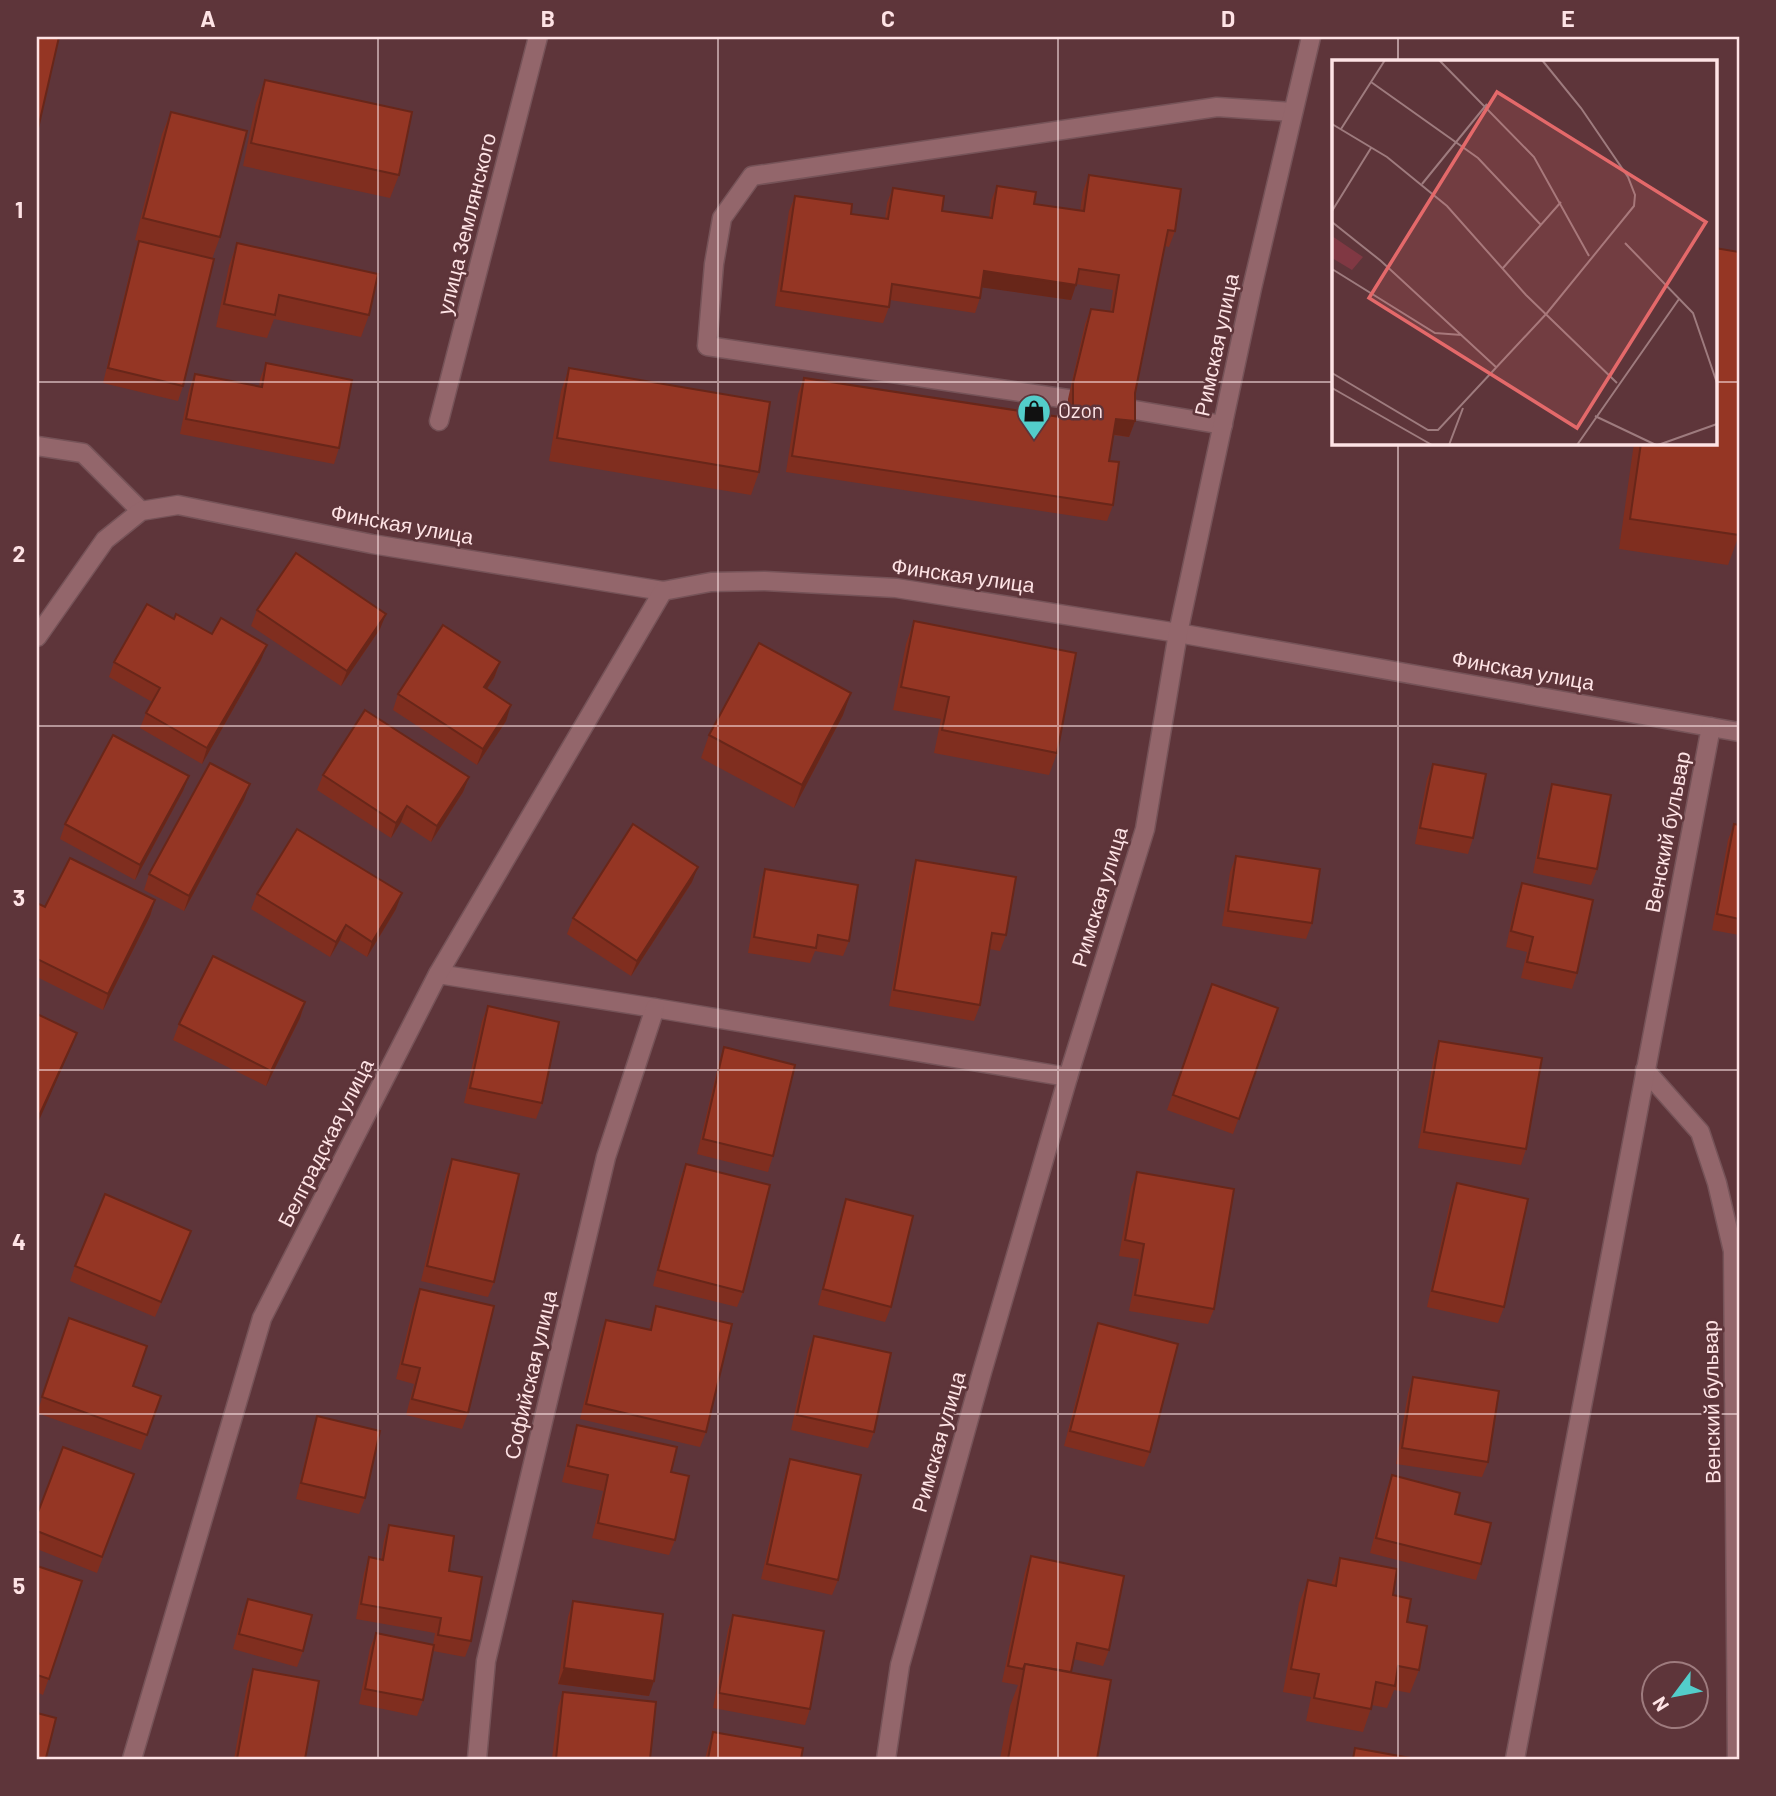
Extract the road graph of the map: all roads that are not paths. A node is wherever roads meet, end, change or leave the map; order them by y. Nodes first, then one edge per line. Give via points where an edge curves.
1 (538, 37) edge
2 (1311, 37) edge
3 (1293, 112) junction
4 (1068, 399) dead end
5 (1129, 409) edge
6 (439, 421) dead end
7 (1223, 425) junction
8 (37, 446) edge
9 (141, 511) junction
10 (663, 591) junction
11 (1178, 633) junction
12 (37, 637) edge
13 (1711, 727) junction
14 (1739, 732) edge
15 (438, 974) junction
16 (655, 1008) junction
17 (1645, 1070) junction
18 (1068, 1077) junction
19 (132, 1759) edge
20 (477, 1759) edge
21 (886, 1759) edge
22 (1515, 1759) edge
23 (1737, 1759) edge

1 - 6 street, улица Землянского
2 - 3 street, Римская улица
3 - 4 street via 1217,107 752,176 722,218 713,264 707,346
3 - 7 street, Римская улица
5 - 7 street
7 - 11 street, Римская улица
8 - 9 street via 83,453
9 - 10 street, Финская улица via 178,505 372,544
9 - 12 street via 106,540
10 - 11 street, Финская улица via 711,582 765,581 896,588
10 - 15 street, Белградская улица
11 - 13 street, Финская улица
11 - 18 street, Римская улица via 1145,829
13 - 14 street, Финская улица
13 - 17 street, Венский бульвар
15 - 16 street
15 - 19 street, Белградская улица via 262,1318
16 - 18 street
16 - 20 street, Софийская улица via 606,1157 486,1661
17 - 22 street, Венский бульвар
17 - 23 street, Венский бульвар via 1700,1132 1733,1251
18 - 21 street, Римская улица via 900,1665

